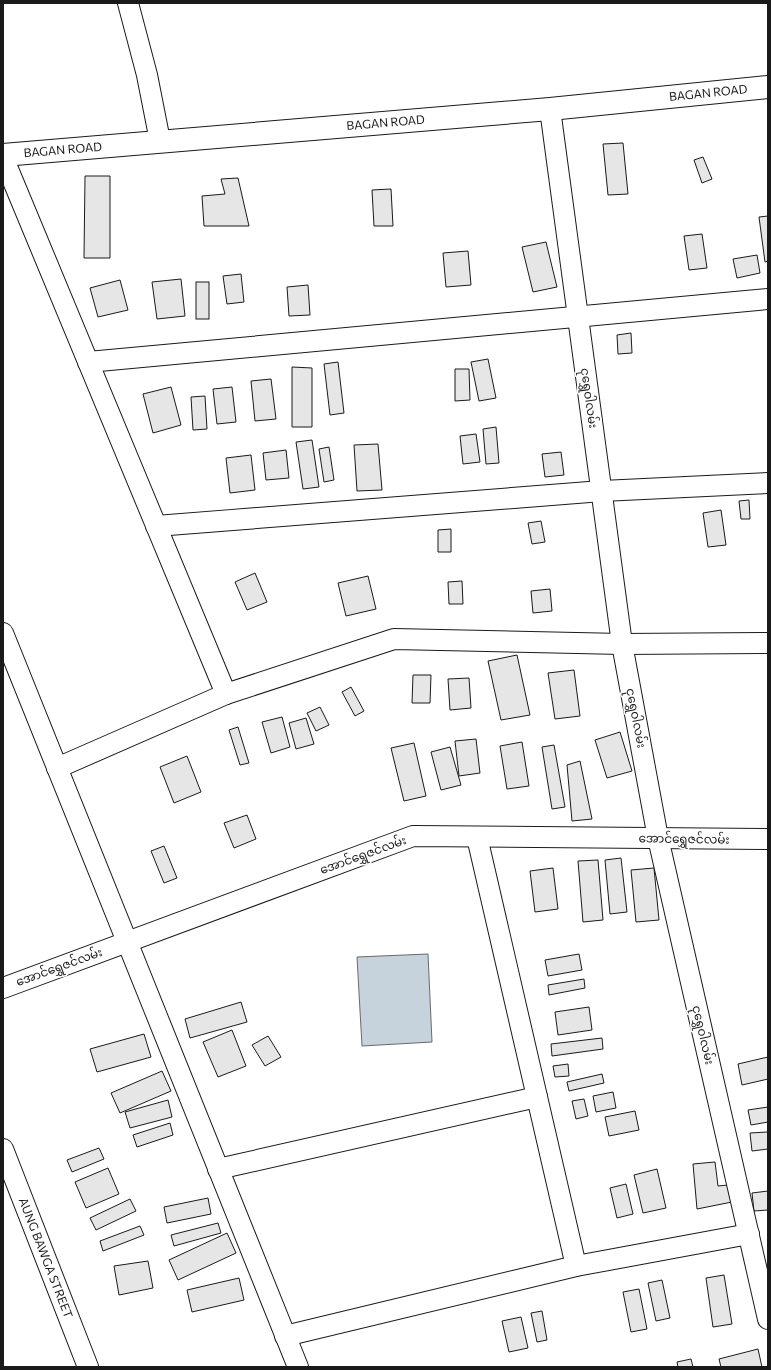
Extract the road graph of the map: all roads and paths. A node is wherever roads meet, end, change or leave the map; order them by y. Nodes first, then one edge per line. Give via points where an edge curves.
1 (128, 3) edge
2 (768, 88) edge
3 (550, 109) junction
4 (160, 141) junction
5 (3, 156) edge
6 (768, 299) edge
7 (578, 318) junction
8 (88, 362) junction
9 (768, 483) edge
10 (602, 492) junction
11 (156, 526) junction
12 (3, 632) edge
13 (622, 644) junction
14 (768, 644) edge
15 (226, 694) junction
16 (58, 768) junction
17 (477, 837) junction
18 (658, 838) junction
19 (768, 839) edge
20 (127, 942) junction
21 (3, 988) edge
22 (537, 1097) junction
23 (3, 1149) edge
24 (218, 1169) junction
25 (748, 1234) junction
26 (576, 1266) junction
27 (768, 1319) edge
28 (285, 1336) junction
29 (88, 1367) edge
30 (298, 1367) edge

1 - 4 street via 147,75
2 - 3 street, BAGAN ROAD
3 - 4 street, BAGAN ROAD
3 - 7 street, ငုရွှေဝါလမ်း
4 - 5 street, BAGAN ROAD
5 - 8 street
6 - 7 street
7 - 8 street
7 - 10 street, ငုရွှေဝါလမ်း
8 - 11 street
9 - 10 street
10 - 11 street
10 - 13 street, ငုရွှေဝါလမ်း
11 - 15 street
12 - 16 street
13 - 14 street
13 - 15 street via 394,639
13 - 18 street, ငုရွှေဝါလမ်း
15 - 16 street
16 - 20 street
17 - 18 street, အောင်ရွှေဇင်လမ်း
17 - 20 street, အောင်ရွှေဇင်လမ်း via 413,836
17 - 22 street
18 - 19 street, အောင်ရွှေဇင်လမ်း
18 - 25 street, ငုရွှေဝါလမ်း
20 - 21 street, အောင်ရွှေဇင်လမ်း
20 - 24 street
22 - 24 street
22 - 26 street
23 - 29 street, AUNG BAWGA STREET
24 - 28 street
25 - 26 street
25 - 27 street, ငုရွှေဝါလမ်း
26 - 28 street
28 - 30 street

